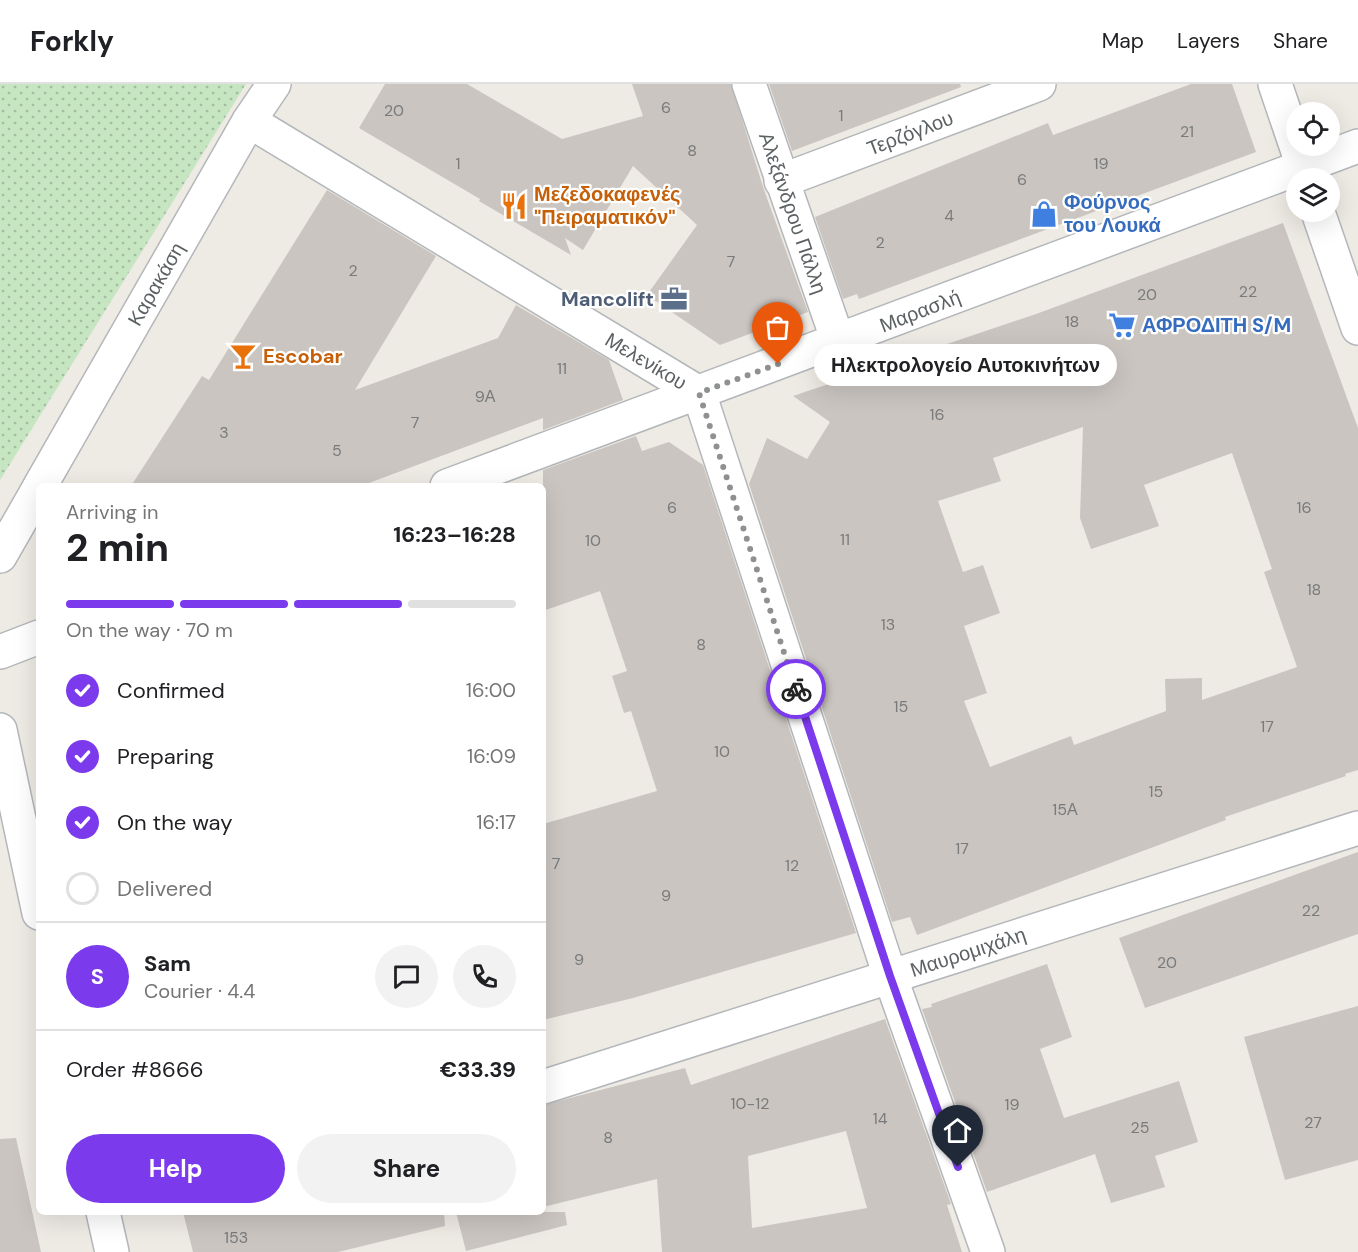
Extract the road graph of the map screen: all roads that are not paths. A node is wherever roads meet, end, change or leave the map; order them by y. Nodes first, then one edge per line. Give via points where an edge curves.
1 (274, 84) edge
2 (748, 84) edge
3 (1039, 84) edge
4 (1275, 84) edge
5 (249, 121) junction
6 (1358, 146) edge
7 (1303, 168) edge
8 (1315, 168) edge
9 (1286, 180) edge
10 (781, 181) junction
11 (1321, 222) edge
12 (1358, 328) edge
13 (838, 341) junction
14 (699, 393) junction
15 (42, 483) edge
16 (455, 483) edge
17 (36, 494) edge
18 (0, 556) edge
19 (36, 638) edge
20 (0, 652) edge
21 (0, 730) edge
22 (5, 776) edge
23 (1358, 828) edge
24 (36, 901) edge
25 (890, 976) junction
26 (546, 1086) edge
27 (104, 1215) edge
28 (112, 1252) edge
29 (988, 1252) edge

1 - 5 street, Καρακάση
2 - 10 street, Αλεξάνδρου Πάλλη
3 - 10 street, Τερζόγλου
4 - 7 street
5 - 14 street, Μελενίκου
5 - 15 street, Καρακάση
6 - 8 street, Μαρασλή
9 - 13 street, Μαρασλή
10 - 13 street, Αλεξάνδρου Πάλλη
11 - 12 street
13 - 14 street, Μαρασλή
14 - 16 street, Μαρασλή
14 - 25 street, Μελενίκου
17 - 18 street, Καρακάση
19 - 20 street
21 - 22 street
22 - 24 street
23 - 25 street, Μαυρομιχάλη
25 - 26 street, Μαυρομιχάλη
25 - 29 street, Μελενίκου
27 - 28 street

